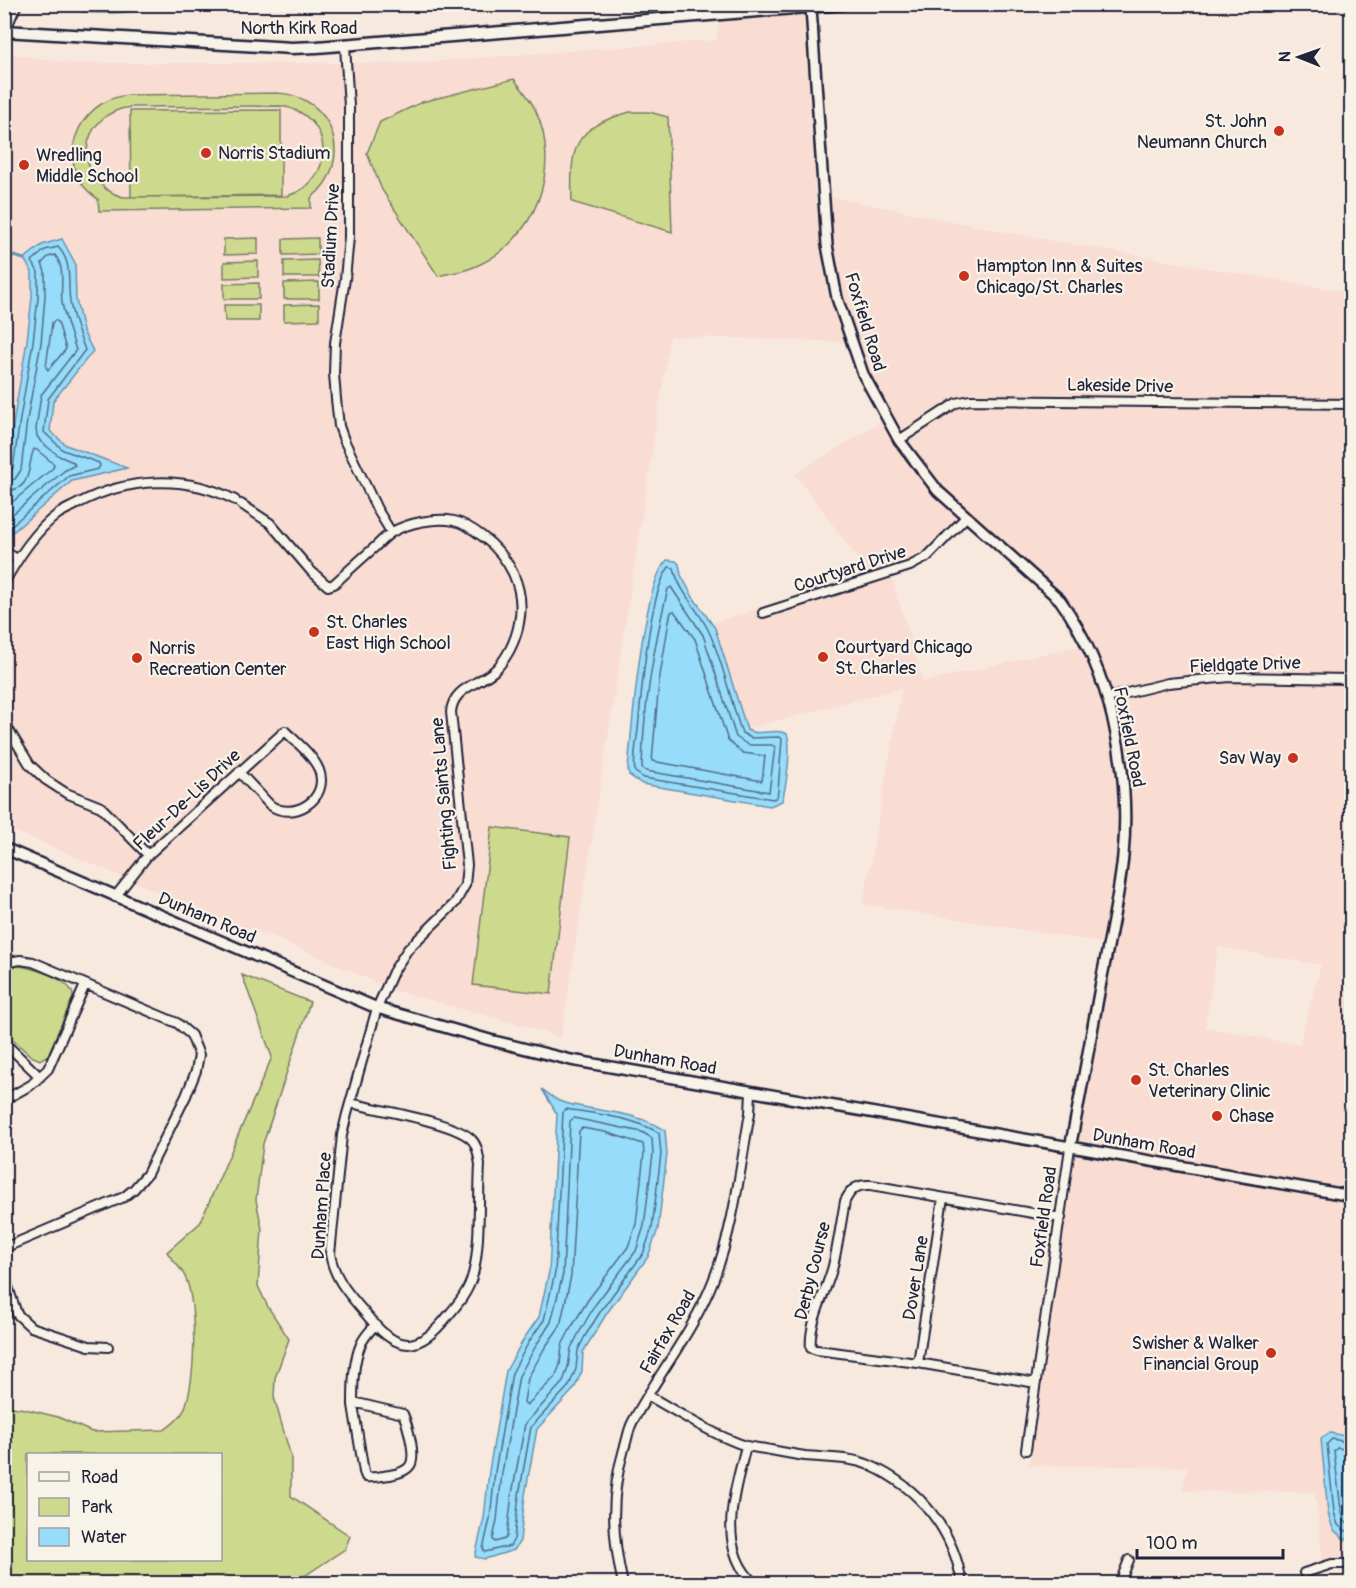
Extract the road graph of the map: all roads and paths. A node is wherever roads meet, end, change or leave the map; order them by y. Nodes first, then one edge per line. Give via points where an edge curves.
1 (17, 4) edge
2 (843, 4) edge
3 (811, 6) edge
4 (5, 31) edge
5 (345, 46) junction
6 (1352, 404) edge
7 (898, 440) junction
8 (965, 518) junction
9 (391, 532) junction
10 (4, 551) edge
11 (17, 559) junction
12 (4, 583) edge
13 (763, 613) dead end
14 (1351, 679) edge
15 (1107, 698) junction
16 (4, 722) edge
17 (239, 772) junction
18 (4, 848) edge
19 (148, 855) junction
20 (115, 897) junction
21 (4, 963) edge
22 (85, 985) junction
23 (377, 1008) junction
24 (4, 1042) edge
25 (40, 1077) junction
26 (752, 1092) junction
27 (4, 1100) edge
28 (351, 1103) junction
29 (1070, 1148) junction
30 (1352, 1196) edge
31 (943, 1198) junction
32 (1061, 1218) junction
33 (4, 1248) edge
34 (4, 1275) edge
35 (375, 1325) junction
36 (108, 1347) dead end
37 (918, 1363) junction
38 (1036, 1383) junction
39 (649, 1396) junction
40 (353, 1402) junction
41 (746, 1446) junction
42 (1026, 1450) dead end
43 (1129, 1560) dead end
44 (1352, 1564) edge
45 (1304, 1573) dead end
46 (623, 1584) edge
47 (755, 1584) edge
48 (962, 1584) edge
49 (1122, 1584) edge

1 - 4 street
2 - 3 main road, North Kirk Road
3 - 5 main road, North Kirk Road
3 - 7 street, Foxfield Road via 827,245 837,298 863,374
4 - 5 main road, North Kirk Road via 291,48
5 - 9 street, Stadium Drive via 349,237 333,374 344,440
6 - 7 street, Lakeside Drive via 970,400 956,403
7 - 8 street, Foxfield Road
8 - 13 street, Courtyard Drive via 927,557 910,566
8 - 15 street, Foxfield Road via 1060,600 1088,645
9 - 11 street via 328,586 270,523 238,502 218,492 141,482 93,496 58,514
9 - 23 street, Fighting Saints Lane via 431,521 455,521 472,529 505,558 515,576 520,622 512,648 496,669 452,701 467,865 465,885 444,916 408,949
10 - 11 street
11 - 12 street
14 - 15 street, Fieldgate Drive via 1230,677 1168,683
15 - 29 street, Foxfield Road via 1124,786 1123,854
16 - 19 street via 30,765 46,780 101,807
17 - 17 street, Fleur-De-Lis Drive via 276,809 295,811 311,802 320,788 319,768 285,731
17 - 19 street, Fleur-De-Lis Drive
18 - 20 street, Dunham Road
19 - 20 street, Fleur-De-Lis Drive
20 - 23 street, Dunham Road
21 - 22 street via 33,962
22 - 25 street via 55,1056
22 - 33 street via 177,1023 191,1035 196,1046 196,1071 158,1154 134,1190
23 - 26 street, Dunham Road via 571,1060
23 - 28 street, Dunham Place
24 - 25 street
25 - 27 street
26 - 29 street, Dunham Road
26 - 39 street, Fairfax Road via 726,1244 694,1321
28 - 35 street, Dunham Place via 342,1135 330,1254 338,1280
28 - 35 street, Dunham Place via 461,1131 472,1140 480,1164 476,1257 473,1275 459,1303 435,1332 414,1344 393,1340
29 - 30 street, Dunham Road
29 - 32 street, Foxfield Road
31 - 32 street, Derby Course
31 - 37 street, Dover Lane
31 - 37 street, Derby Course via 864,1185 849,1193 810,1342 811,1348 817,1350
32 - 38 street, Foxfield Road
34 - 36 street via 17,1314 32,1327 89,1346
35 - 40 street via 358,1351
37 - 38 street, Derby Course
38 - 42 street, Foxfield Road
39 - 41 street
39 - 46 street, Fairfax Road via 631,1425 613,1503 616,1552
40 - 40 street via 366,1477 403,1472 411,1464 413,1452 403,1414
41 - 47 street via 731,1506 731,1535 736,1558
41 - 48 street via 868,1465 902,1485 932,1511 957,1557
43 - 49 street
44 - 45 street via 1332,1564

